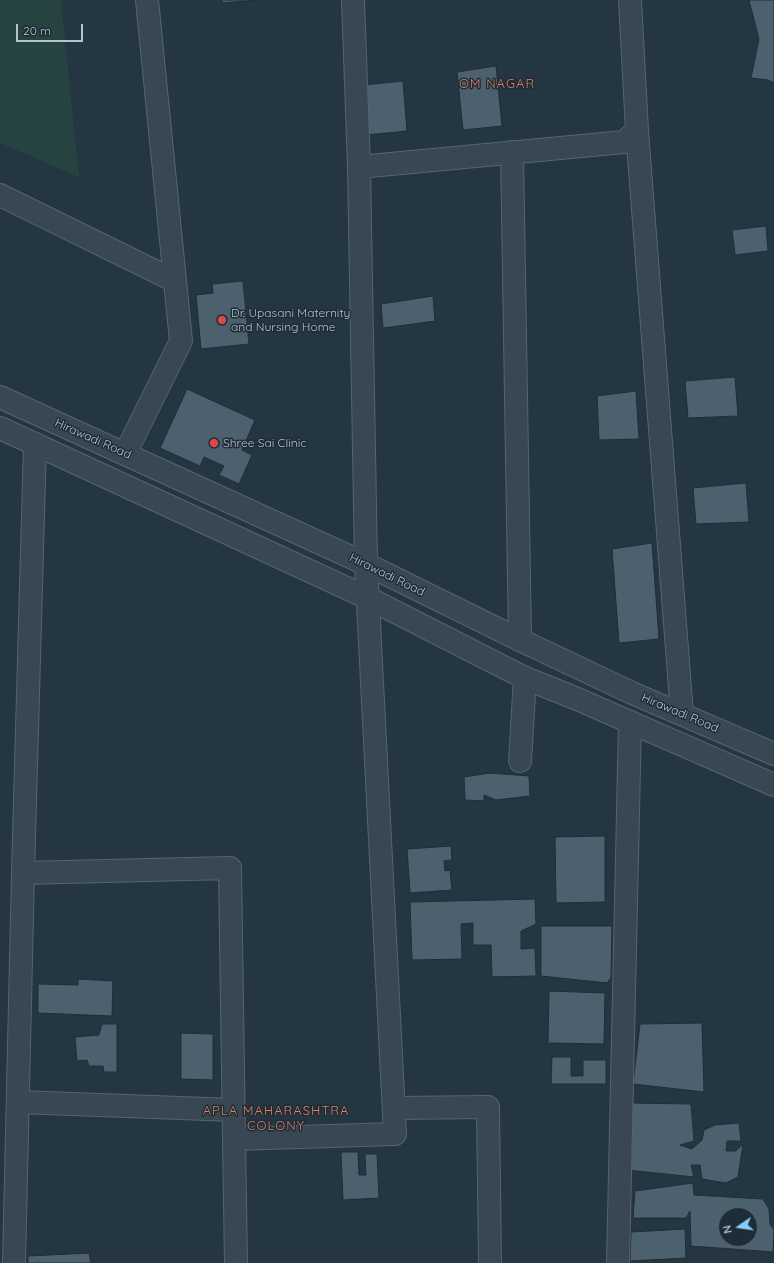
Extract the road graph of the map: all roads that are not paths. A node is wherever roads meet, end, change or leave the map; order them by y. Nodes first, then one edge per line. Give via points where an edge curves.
1 (147, 0) edge
2 (353, 0) edge
3 (630, 0) edge
4 (637, 131) junction
5 (512, 152) junction
6 (359, 167) junction
7 (0, 195) edge
8 (175, 281) junction
9 (0, 397) edge
10 (0, 428) edge
11 (35, 444) junction
12 (125, 454) junction
13 (366, 564) junction
14 (368, 598) junction
15 (520, 640) junction
16 (525, 678) junction
17 (682, 714) junction
18 (630, 722) junction
19 (774, 754) edge
20 (520, 761) dead end
21 (774, 785) edge
22 (23, 873) junction
23 (18, 1102) junction
24 (394, 1108) junction
25 (234, 1110) junction
26 (234, 1139) junction
27 (8, 1196) edge
28 (14, 1263) edge
29 (236, 1263) edge
30 (490, 1263) edge
31 (618, 1263) edge

1 - 8 street
2 - 6 street
3 - 4 street
4 - 5 street via 624,142
4 - 17 street
5 - 6 street
5 - 15 street
6 - 13 street
7 - 8 street
8 - 12 street via 181,341
9 - 12 street, Hirawadi Road
10 - 11 street
11 - 14 street
11 - 22 street
12 - 13 street, Hirawadi Road
13 - 14 street
13 - 15 street, Hirawadi Road
14 - 16 street
14 - 24 street
15 - 17 street, Hirawadi Road
16 - 18 street
16 - 20 street
17 - 19 street, Hirawadi Road
18 - 21 street
18 - 31 street
22 - 23 street
22 - 25 street via 230,868
23 - 25 street
23 - 27 street
24 - 26 street via 395,1134
24 - 30 street via 488,1107
25 - 26 street
26 - 29 street
27 - 28 street

